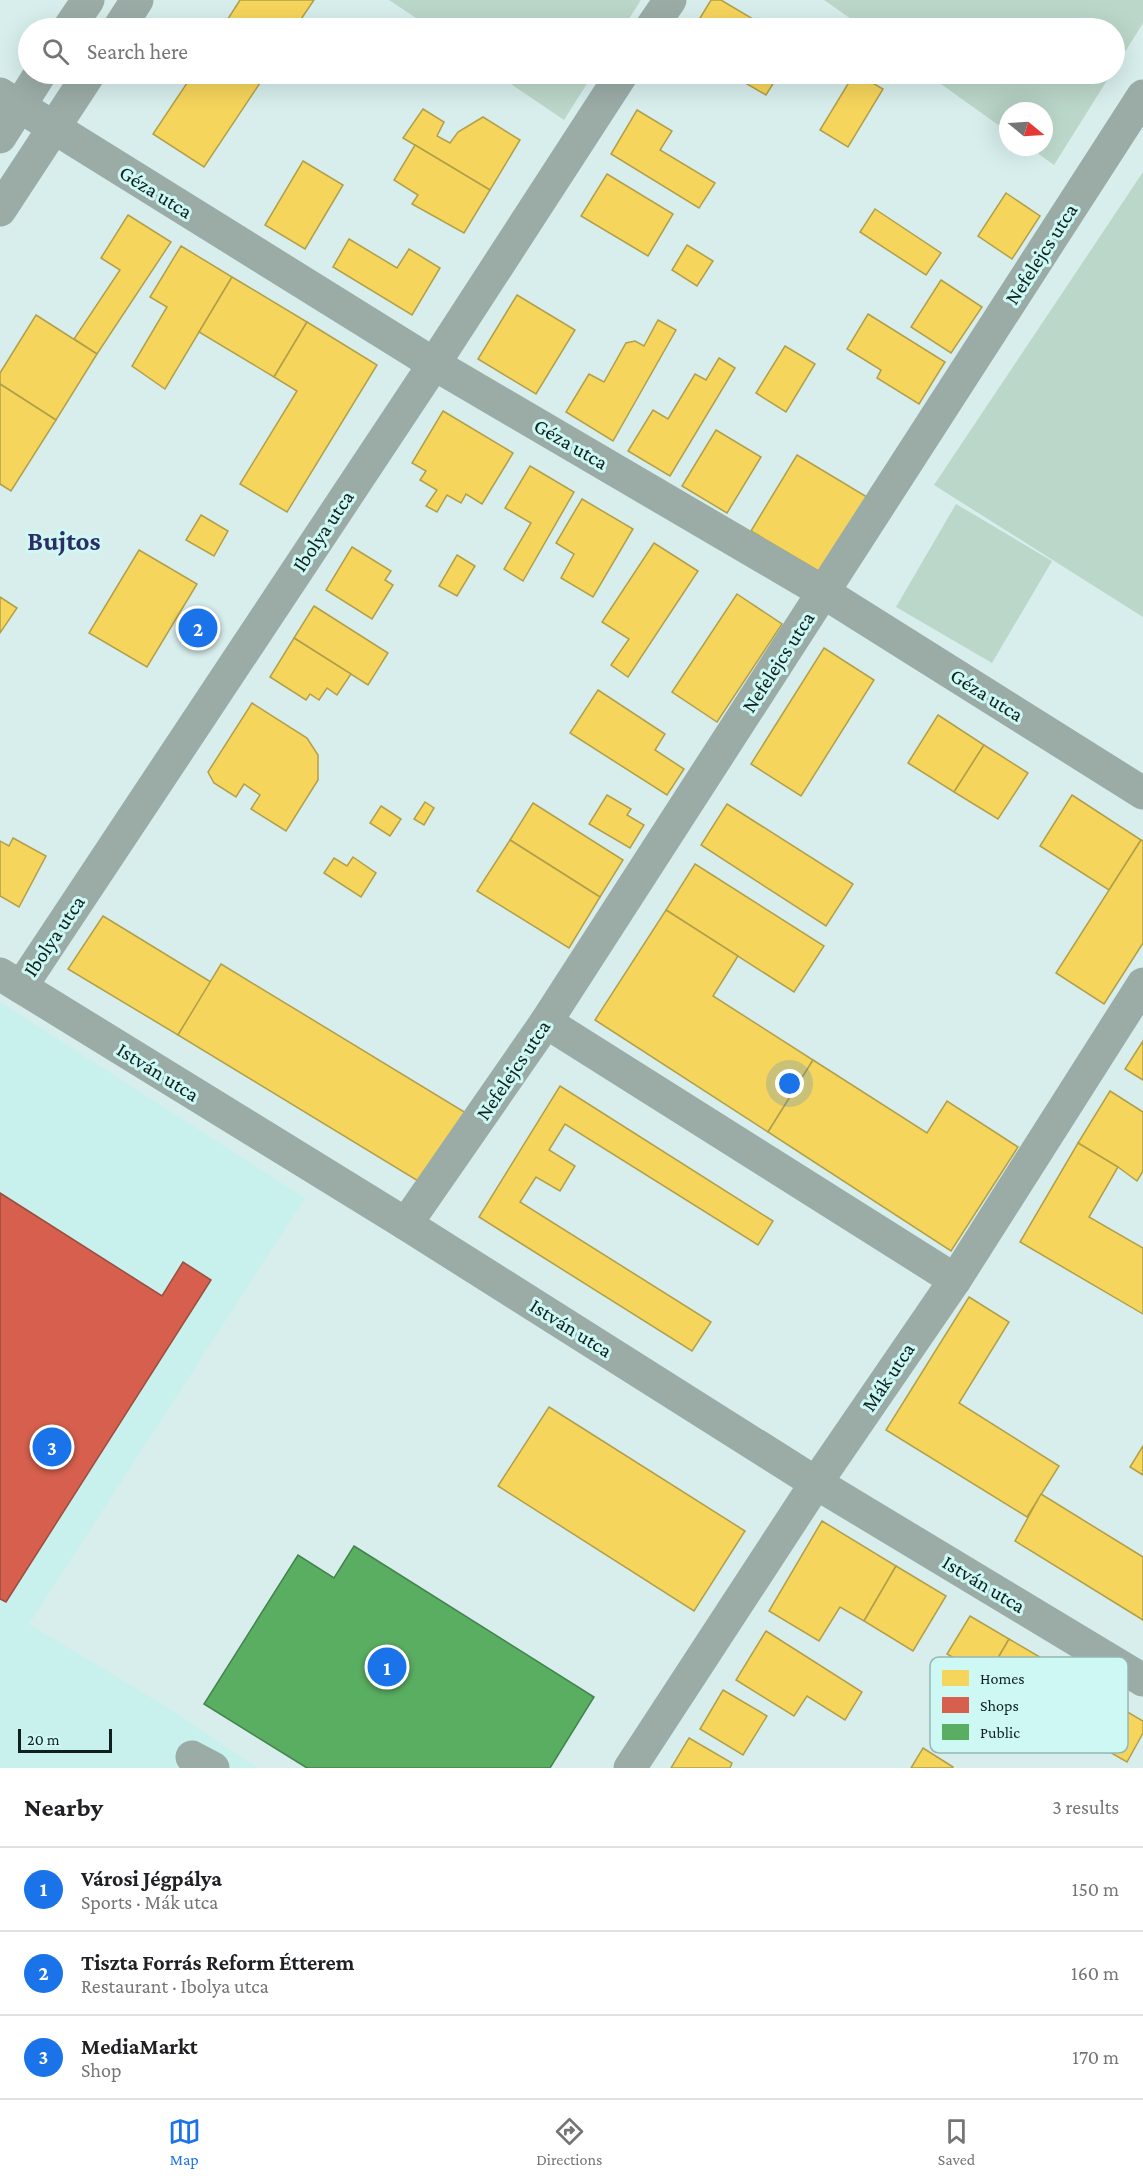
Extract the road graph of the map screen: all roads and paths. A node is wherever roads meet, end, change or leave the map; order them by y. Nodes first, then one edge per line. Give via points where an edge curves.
1 (88, 0) edge
2 (137, 0) edge
3 (670, 0) edge
4 (76, 18) edge
5 (125, 18) edge
6 (658, 18) edge
7 (28, 84) edge
8 (83, 84) edge
9 (616, 84) edge
10 (1143, 96) edge
11 (10, 100) edge
12 (54, 128) junction
13 (0, 137) edge
14 (0, 210) edge
15 (434, 364) junction
16 (823, 592) junction
17 (1143, 793) edge
18 (10, 980) edge
19 (1143, 984) edge
20 (546, 1022) junction
21 (406, 1224) junction
22 (955, 1280) junction
23 (816, 1483) junction
24 (1105, 1657) edge
25 (1128, 1671) edge
26 (1143, 1680) edge
27 (630, 1768) edge

1 - 4 street
2 - 5 street
3 - 6 street
7 - 11 street
8 - 12 street
9 - 15 street, Ibolya utca
10 - 16 street, Nefelejcs utca
11 - 12 street, Géza utca
11 - 13 street
12 - 14 street
12 - 15 street, Géza utca
15 - 16 street, Géza utca
15 - 18 street, Ibolya utca
16 - 17 street, Géza utca
16 - 20 street, Nefelejcs utca
18 - 21 street, István utca
19 - 22 street, Mák utca
20 - 21 street, Nefelejcs utca
20 - 22 street
21 - 23 street, István utca
22 - 23 street, Mák utca
23 - 24 street, István utca
23 - 27 street, Mák utca
25 - 26 street, István utca

